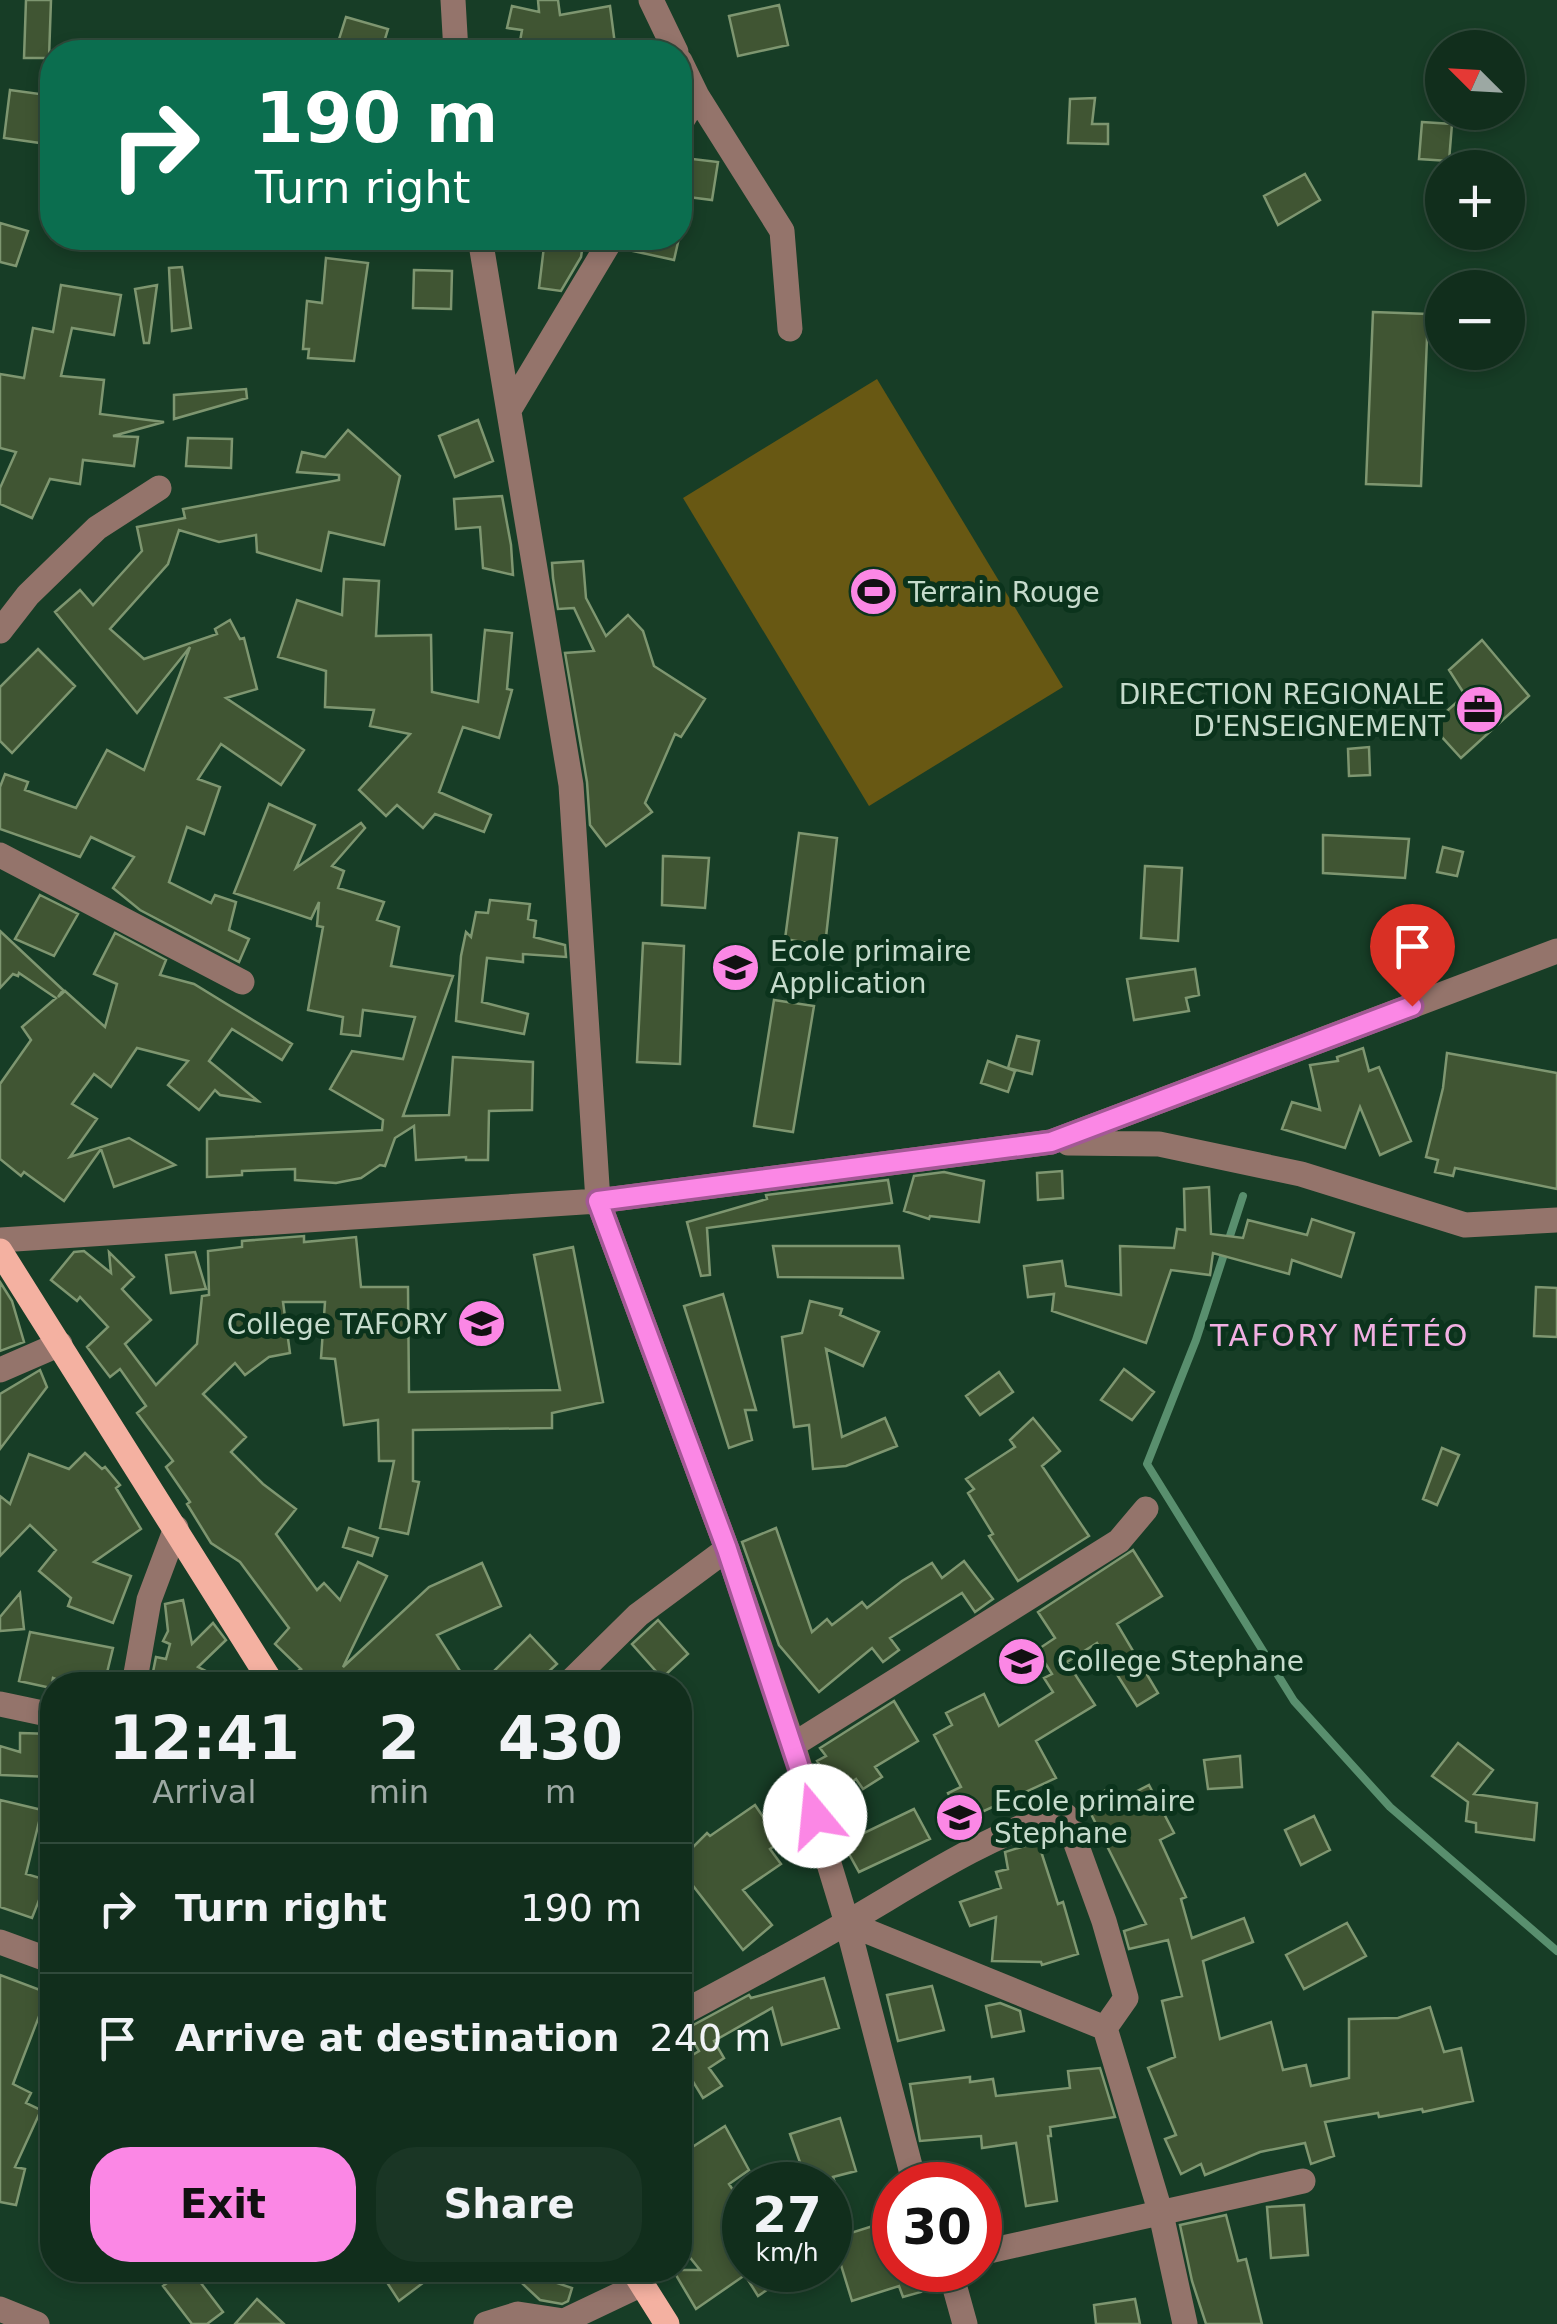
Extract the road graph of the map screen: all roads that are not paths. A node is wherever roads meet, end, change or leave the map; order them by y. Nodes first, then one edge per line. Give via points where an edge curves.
1 (453, 0) edge
2 (651, 0) edge
3 (455, 40) edge
4 (670, 40) edge
5 (692, 86) edge
6 (697, 96) junction
7 (692, 104) edge
8 (482, 250) edge
9 (605, 250) edge
10 (790, 329) dead end
11 (509, 410) junction
12 (159, 488) dead end
13 (0, 631) edge
14 (0, 855) edge
15 (1557, 951) edge
16 (242, 982) dead end
17 (1051, 1142) junction
18 (598, 1201) junction
19 (1557, 1220) edge
20 (0, 1240) edge
21 (0, 1251) edge
22 (60, 1344) junction
23 (0, 1370) edge
24 (1146, 1509) dead end
25 (176, 1528) junction
26 (727, 1549) junction
27 (136, 1672) edge
28 (265, 1672) edge
29 (580, 1672) edge
30 (0, 1704) edge
31 (40, 1712) edge
32 (794, 1746) junction
33 (847, 1923) junction
34 (0, 1942) edge
35 (40, 1957) edge
36 (692, 2007) edge
37 (1105, 2028) junction
38 (909, 2162) edge
39 (1302, 2181) dead end
40 (1161, 2214) junction
41 (1002, 2247) edge
42 (630, 2282) edge
43 (641, 2282) edge
44 (956, 2292) edge
45 (0, 2309) edge
46 (37, 2324) edge
47 (486, 2324) edge
48 (666, 2324) edge
49 (965, 2324) edge
50 (1185, 2324) edge

1 - 3 street
2 - 4 street
5 - 6 street
6 - 7 street
6 - 10 street via 782,231
8 - 11 street
9 - 11 street
11 - 18 street via 571,785
12 - 13 street via 97,528
14 - 16 street
15 - 17 street
17 - 18 street
17 - 19 street via 1159,1144 1301,1174 1464,1225
18 - 20 street
18 - 26 street
21 - 22 main road
22 - 23 street
22 - 25 main road
24 - 32 street via 1119,1541
25 - 27 street via 150,1600
25 - 28 main road
26 - 29 street via 638,1615
26 - 32 street
30 - 31 street
32 - 33 street
33 - 36 street
33 - 37 street
33 - 37 street via 1030,1822 1066,1816 1126,1998
33 - 38 street
34 - 35 street
37 - 40 street
39 - 40 street
40 - 41 street
40 - 50 street
42 - 47 street via 564,2321 518,2314
43 - 48 main road
44 - 49 street
45 - 46 street

